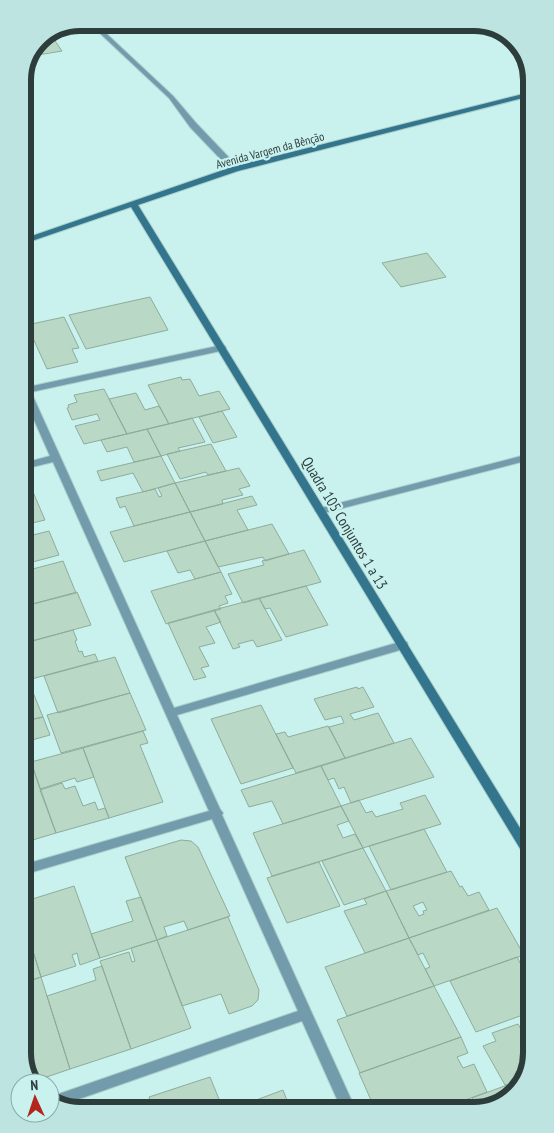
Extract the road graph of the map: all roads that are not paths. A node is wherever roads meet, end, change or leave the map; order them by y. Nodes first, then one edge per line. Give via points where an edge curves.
1 (101, 31) edge
2 (523, 96) edge
3 (235, 170) junction
4 (133, 204) junction
5 (31, 239) edge
6 (222, 348) junction
7 (31, 387) edge
8 (31, 402) edge
9 (55, 458) junction
10 (523, 459) edge
11 (31, 464) edge
12 (320, 511) junction
13 (403, 645) junction
14 (171, 713) junction
15 (217, 813) junction
16 (523, 844) edge
17 (31, 868) edge
18 (305, 1014) junction
19 (63, 1098) edge
20 (345, 1102) edge

1 - 3 street via 171,97
2 - 3 street, Avenida Vargem da Bênção
3 - 4 street, Avenida Vargem da Bênção
4 - 5 street, Avenida Vargem da Bênção
4 - 6 street, Quadra 105 Conjuntos 1 a 13
6 - 7 street
6 - 12 street, Quadra 105 Conjuntos 1 a 13
8 - 9 street
9 - 11 street
9 - 14 street
10 - 12 street
12 - 13 street, Quadra 105 Conjuntos 1 a 13
13 - 14 street
13 - 16 street, Quadra 105 Conjuntos 1 a 13
14 - 15 street
15 - 17 street
15 - 18 street
18 - 19 street
18 - 20 street

